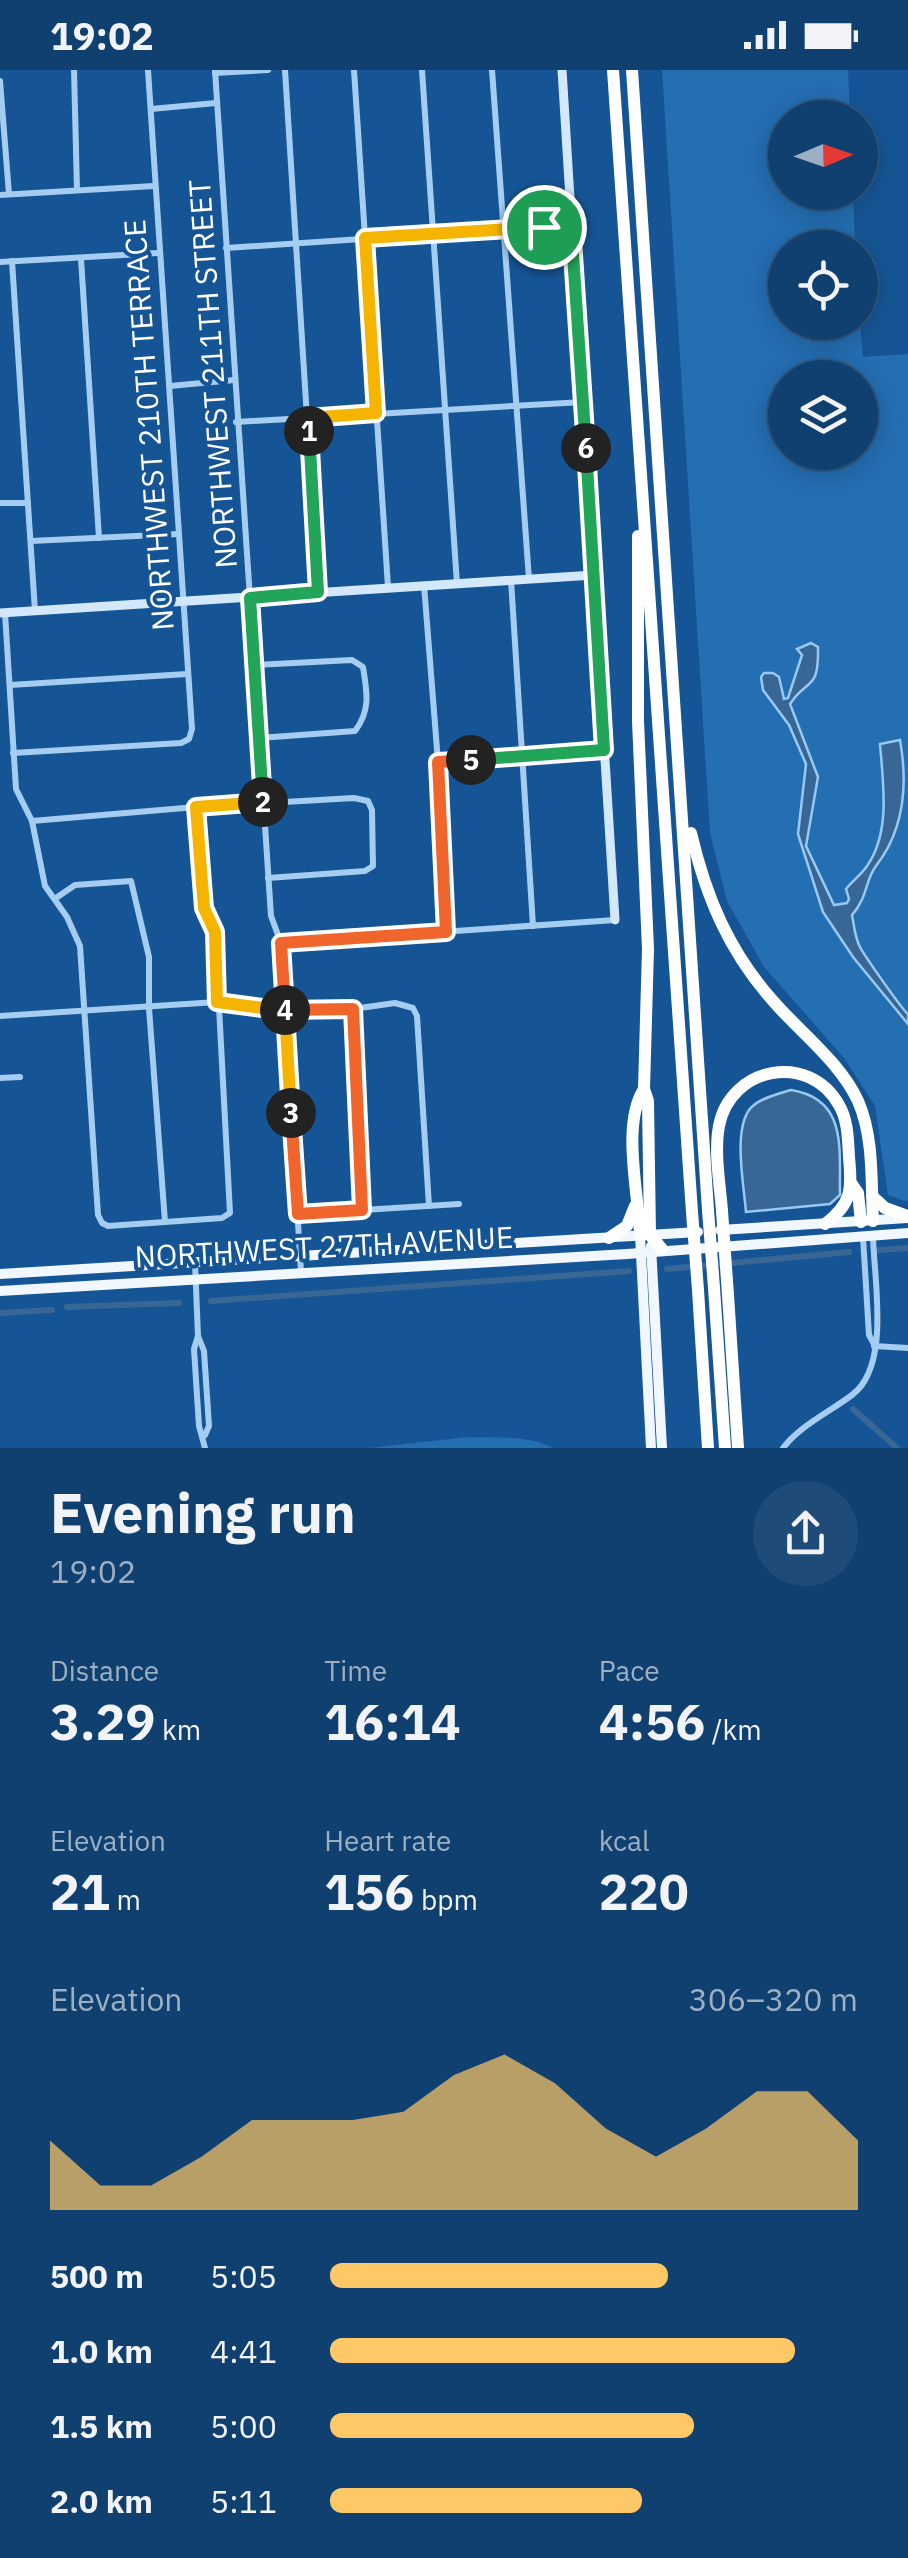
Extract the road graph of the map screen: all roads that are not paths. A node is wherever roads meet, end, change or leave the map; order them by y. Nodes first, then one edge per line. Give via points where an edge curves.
1 (74, 70) edge
2 (148, 70) edge
3 (268, 70) edge
4 (285, 70) edge
5 (354, 70) edge
6 (422, 70) edge
7 (492, 70) edge
8 (562, 70) edge
9 (613, 70) edge
10 (632, 70) edge
11 (215, 72) edge
12 (0, 81) edge
13 (216, 103) junction
14 (151, 108) junction
15 (154, 186) junction
16 (77, 190) junction
17 (4, 194) edge
18 (571, 225) junction
19 (502, 230) junction
20 (434, 234) junction
21 (365, 238) junction
22 (296, 243) junction
23 (226, 248) junction
24 (159, 253) junction
25 (81, 258) junction
26 (12, 261) junction
27 (0, 262) edge
28 (234, 380) junction
29 (170, 386) junction
30 (583, 402) junction
31 (516, 405) junction
32 (445, 409) junction
33 (376, 413) junction
34 (308, 418) junction
35 (236, 422) junction
36 (642, 494) junction
37 (28, 502) junction
38 (0, 503) edge
39 (178, 534) junction
40 (99, 538) junction
41 (30, 541) junction
42 (594, 575) junction
43 (529, 579) junction
44 (511, 580) junction
45 (456, 584) junction
46 (424, 586) junction
47 (388, 587) junction
48 (318, 592) junction
49 (250, 598) junction
50 (183, 602) junction
51 (35, 611) junction
52 (2, 613) edge
53 (255, 664) junction
54 (187, 674) junction
55 (10, 685) junction
56 (260, 738) junction
57 (604, 750) junction
58 (13, 753) junction
59 (522, 756) junction
60 (438, 762) junction
61 (681, 796) junction
62 (263, 804) junction
63 (196, 807) junction
64 (32, 822) junction
65 (268, 878) junction
66 (55, 898) junction
67 (616, 920) joint
68 (533, 926) junction
69 (446, 932) junction
70 (281, 943) junction
71 (217, 1002) junction
72 (149, 1008) junction
73 (353, 1009) junction
74 (83, 1011) junction
75 (285, 1011) junction
76 (0, 1016) edge
77 (20, 1077) dead end
78 (0, 1078) edge
79 (644, 1089) junction
80 (851, 1183) junction
81 (872, 1196) junction
82 (459, 1204) dead end
83 (636, 1204) junction
84 (429, 1206) junction
85 (362, 1210) junction
86 (715, 1211) junction
87 (298, 1214) junction
88 (908, 1217) edge
89 (164, 1222) junction
90 (825, 1224) junction
91 (868, 1229) junction
92 (908, 1233) edge
93 (645, 1235) junction
94 (609, 1238) junction
95 (542, 1241) junction
96 (432, 1248) junction
97 (402, 1250) junction
98 (651, 1251) junction
99 (301, 1256) junction
100 (520, 1260) junction
101 (195, 1263) junction
102 (418, 1264) junction
103 (56, 1272) junction
104 (302, 1272) junction
105 (0, 1274) edge
106 (196, 1278) junction
107 (57, 1287) junction
108 (0, 1290) edge
109 (874, 1346) junction
110 (908, 1348) edge
111 (205, 1448) edge
112 (651, 1448) edge
113 (662, 1448) edge
114 (708, 1448) edge
115 (725, 1448) edge
116 (738, 1448) edge
117 (783, 1448) edge

1 - 16 street
2 - 14 street, NORTHWEST 210TH TERRACE
3 - 11 street
4 - 22 street
5 - 21 street
6 - 20 street
7 - 19 street
8 - 18 street
9 - 36 highway
10 - 61 highway
11 - 13 street, NORTHWEST 211TH STREET
12 - 17 street
13 - 14 street
13 - 23 street, NORTHWEST 211TH STREET
14 - 15 street, NORTHWEST 210TH TERRACE
15 - 16 street
15 - 24 street, NORTHWEST 210TH TERRACE
16 - 17 street
18 - 19 street
18 - 30 street
19 - 20 street
19 - 31 street
20 - 21 street
20 - 32 street
21 - 22 street
21 - 33 street
22 - 23 street
22 - 34 street
23 - 28 street, NORTHWEST 211TH STREET
24 - 25 street
24 - 29 street, NORTHWEST 210TH TERRACE
25 - 26 street
25 - 40 street
26 - 27 street
26 - 37 street
28 - 29 street
28 - 35 street, NORTHWEST 211TH STREET
29 - 39 street, NORTHWEST 210TH TERRACE
30 - 31 street
30 - 42 street
31 - 32 street
31 - 43 street
32 - 33 street
32 - 45 street
33 - 34 street
33 - 47 street
34 - 35 street
34 - 48 street
35 - 49 street, NORTHWEST 211TH STREET
36 - 79 highway
36 - 114 highway, bridge
37 - 38 street
37 - 41 street
39 - 40 street
39 - 50 street, NORTHWEST 210TH TERRACE
40 - 41 street
41 - 51 street
42 - 43 street
42 - 57 street
43 - 44 street
44 - 45 street
44 - 59 street
45 - 46 street
46 - 47 street
46 - 60 street
47 - 48 street
48 - 49 street
49 - 50 street
49 - 53 street, NORTHWEST 211TH STREET
50 - 51 street
50 - 54 street, NORTHWEST 210TH TERRACE
51 - 52 street
52 - 55 street
53 - 56 street, NORTHWEST 211TH STREET
53 - 56 street via 352,660 363,666 367,693 366,716 355,731
54 - 55 street
54 - 58 street, NORTHWEST 210TH TERRACE via 189,739
55 - 58 street
56 - 62 street, NORTHWEST 211TH STREET
57 - 59 street
57 - 67 street
58 - 64 street via 16,789
59 - 60 street
59 - 68 street
60 - 69 street
61 - 81 highway via 722,929 754,979 855,1096 866,1125
61 - 86 highway
62 - 63 street
62 - 65 street, NORTHWEST 211TH STREET
62 - 65 street via 354,798 368,800 372,810 372,866 365,871
63 - 64 street
63 - 71 street via 204,908 215,932
64 - 66 street via 44,886
65 - 70 street, NORTHWEST 211TH STREET via 270,916
66 - 72 street via 74,885 132,881 150,956
66 - 74 street via 80,946
67 - 68 street
68 - 69 street
69 - 70 street
70 - 75 street, NORTHWEST 211TH STREET
71 - 72 street
71 - 75 street
71 - 89 street via 230,1213
72 - 74 street
72 - 89 street
73 - 75 street
73 - 84 street via 395,1003 417,1016
73 - 85 street
74 - 76 street
74 - 89 street via 98,1215 108,1226
75 - 87 street, NORTHWEST 211TH STREET
77 - 78 street
79 - 83 highway via 636,1101
79 - 93 highway
80 - 86 highway via 846,1126 835,1098 806,1074 769,1072 736,1090 724,1108
80 - 90 highway via 844,1207
80 - 91 highway
81 - 88 highway
81 - 91 highway
82 - 84 street
83 - 93 highway
83 - 94 highway via 628,1225
84 - 85 street
85 - 87 street
86 - 115 highway, bridge
86 - 116 highway, bridge
87 - 99 street, NORTHWEST 211TH STREET
88 - 91 main road
90 - 91 main road, NORTHWEST 27TH AVENUE
90 - 93 main road, NORTHWEST 27TH AVENUE
91 - 92 main road
91 - 98 main road, NORTHWEST 27TH AVENUE
91 - 109 street
93 - 94 main road, NORTHWEST 27TH AVENUE
93 - 98 highway
93 - 98 main road
94 - 95 main road, NORTHWEST 27TH AVENUE
95 - 96 main road, NORTHWEST 27TH AVENUE
95 - 100 main road via 535,1254
96 - 97 main road, NORTHWEST 27TH AVENUE
96 - 102 main road
97 - 99 main road, NORTHWEST 27TH AVENUE
97 - 102 main road
98 - 100 main road, NORTHWEST 27TH AVENUE
98 - 112 main road
98 - 113 main road
99 - 101 main road, NORTHWEST 27TH AVENUE
99 - 104 street, NORTHWEST 211TH STREET
100 - 102 main road, NORTHWEST 27TH AVENUE
101 - 103 main road, NORTHWEST 27TH AVENUE
101 - 106 street
102 - 104 main road, NORTHWEST 27TH AVENUE
103 - 105 main road, NORTHWEST 27TH AVENUE
103 - 107 main road
104 - 106 main road, NORTHWEST 27TH AVENUE
106 - 107 main road, NORTHWEST 27TH AVENUE
106 - 111 street via 209,1426
107 - 108 main road, NORTHWEST 27TH AVENUE
109 - 110 street
109 - 117 street via 862,1386

